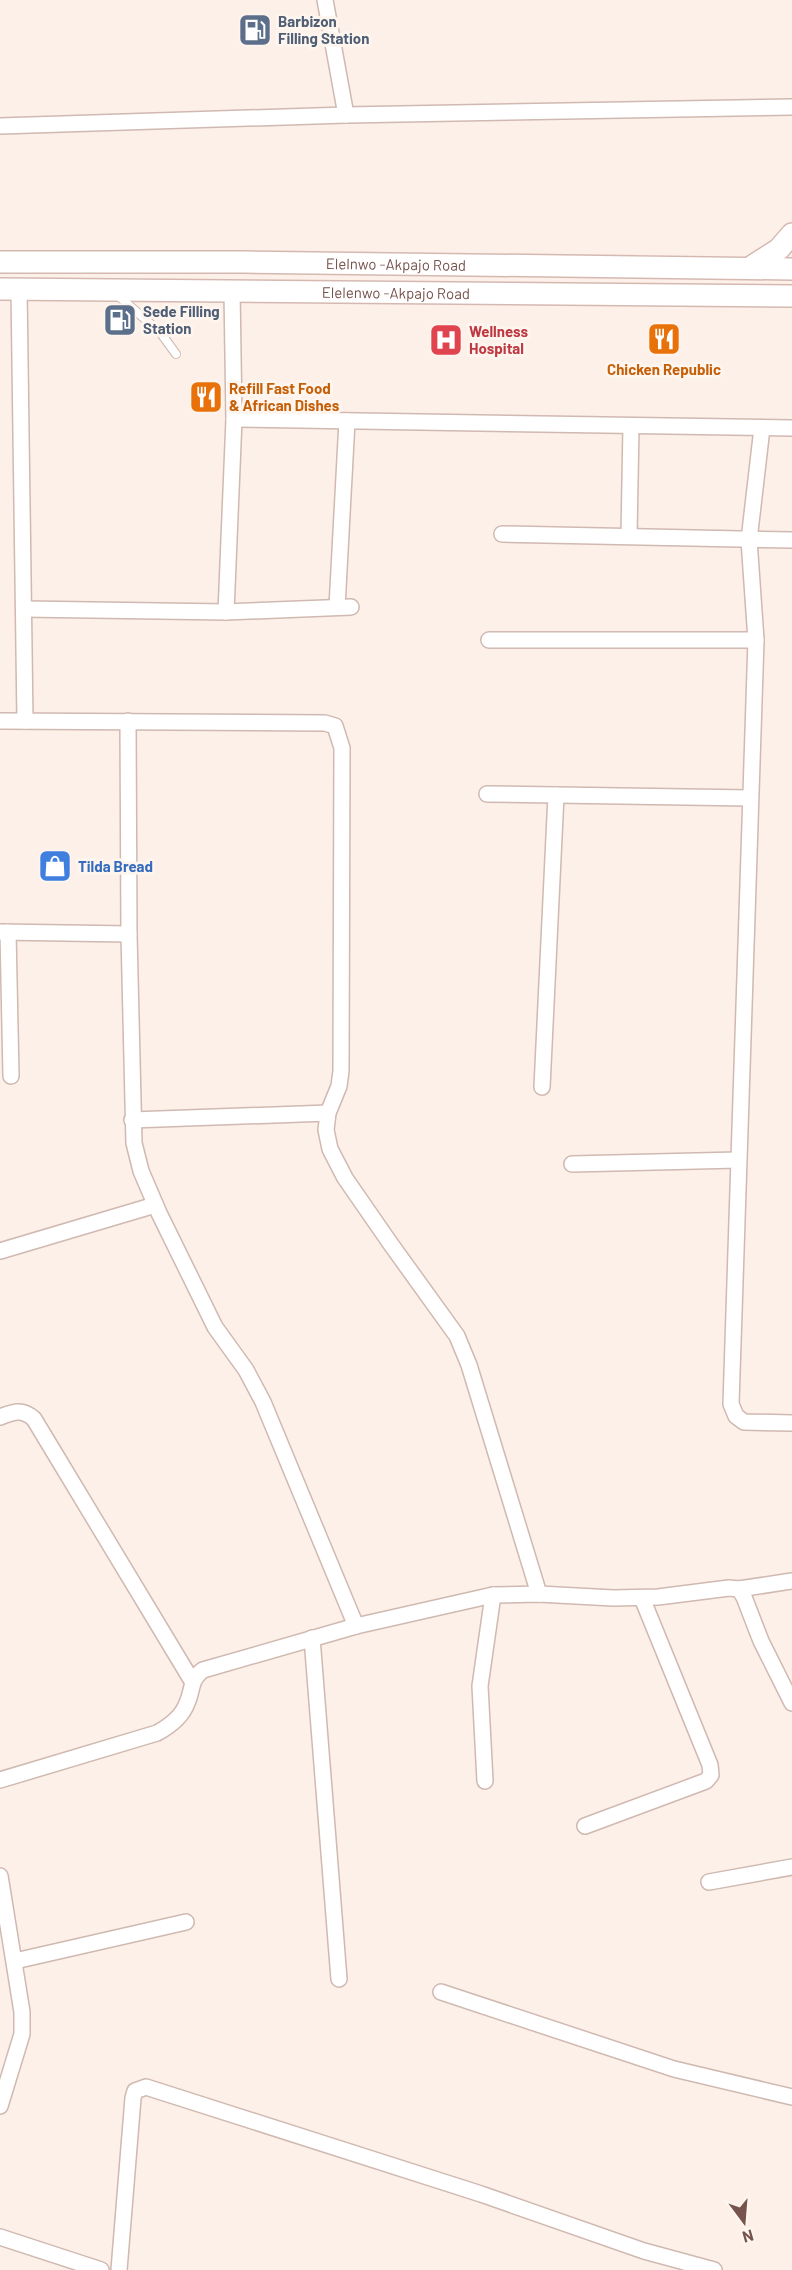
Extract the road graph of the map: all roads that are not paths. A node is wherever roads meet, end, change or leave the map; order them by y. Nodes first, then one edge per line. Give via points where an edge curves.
1 (325, 0) edge
2 (792, 107) edge
3 (346, 115) junction
4 (0, 126) edge
5 (792, 234) edge
6 (0, 262) edge
7 (751, 267) junction
8 (792, 269) edge
9 (10, 289) edge
10 (113, 290) junction
11 (232, 291) junction
12 (792, 296) edge
13 (176, 354) dead end
14 (234, 419) junction
15 (347, 421) junction
16 (632, 426) junction
17 (762, 428) junction
18 (792, 428) edge
19 (502, 534) dead end
20 (629, 536) junction
21 (749, 540) junction
22 (792, 540) edge
23 (24, 609) junction
24 (226, 612) junction
25 (489, 640) dead end
26 (756, 640) junction
27 (26, 721) junction
28 (128, 721) junction
29 (0, 722) edge
30 (487, 794) dead end
31 (556, 795) junction
32 (750, 798) junction
33 (4, 932) edge
34 (129, 933) junction
35 (11, 1076) dead end
36 (542, 1087) dead end
37 (328, 1113) junction
38 (132, 1120) junction
39 (738, 1160) junction
40 (572, 1164) dead end
41 (155, 1204) junction
42 (0, 1251) edge
43 (0, 1418) edge
44 (792, 1423) edge
45 (792, 1581) edge
46 (739, 1589) junction
47 (539, 1594) junction
48 (492, 1595) junction
49 (642, 1598) junction
50 (356, 1626) junction
51 (312, 1638) junction
52 (192, 1681) junction
53 (792, 1703) edge
54 (0, 1780) edge
55 (485, 1781) dead end
56 (585, 1826) dead end
57 (792, 1868) edge
58 (0, 1875) edge
59 (709, 1882) dead end
60 (186, 1922) dead end
61 (15, 1961) junction
62 (339, 1979) dead end
63 (441, 1992) dead end
64 (792, 2097) edge
65 (0, 2106) edge
66 (0, 2237) edge
67 (101, 2270) edge
68 (119, 2270) edge
69 (714, 2270) edge

1 - 3 street
2 - 3 street
3 - 4 street
5 - 7 main road via 779,249
6 - 7 main road, Elelnwo -Akpajo Road
7 - 8 main road, Elelnwo -Akpajo Road
9 - 10 main road, Elelenwo -Akpajo Road
9 - 23 street
10 - 11 main road, Elelenwo -Akpajo Road
10 - 13 lane via 160,332
11 - 12 main road, Elelenwo -Akpajo Road
11 - 14 street
14 - 15 street
14 - 24 street
15 - 16 street
15 - 24 street via 344,607
16 - 17 street
16 - 20 street
17 - 18 street
17 - 21 street
19 - 20 street
20 - 21 street
21 - 22 street
21 - 26 street
23 - 24 street
23 - 27 street
25 - 26 street
26 - 32 street
27 - 28 street
27 - 29 street
28 - 34 street
28 - 37 street via 335,726 342,748 341,1071
30 - 31 street
31 - 32 street
31 - 36 street
32 - 39 street
33 - 34 street
33 - 35 street
34 - 38 street
37 - 38 street
37 - 47 street via 327,1141 345,1178 461,1344
38 - 41 street via 141,1171
39 - 40 street
39 - 44 street via 731,1404 744,1422
41 - 42 street
41 - 50 street via 215,1327 263,1402
43 - 52 street via 20,1411 34,1419
45 - 46 street
46 - 49 street
46 - 53 street
47 - 48 street
47 - 49 street
48 - 50 street
48 - 55 street via 480,1686
49 - 56 street via 711,1775 706,1781
50 - 51 street
51 - 52 street via 213,1666
51 - 62 street
52 - 54 street via 181,1715 157,1733
57 - 59 street
58 - 61 street
60 - 61 street
61 - 65 street via 22,2034
63 - 64 street via 674,2069
66 - 67 street
68 - 69 street via 133,2098 135,2091 146,2087

